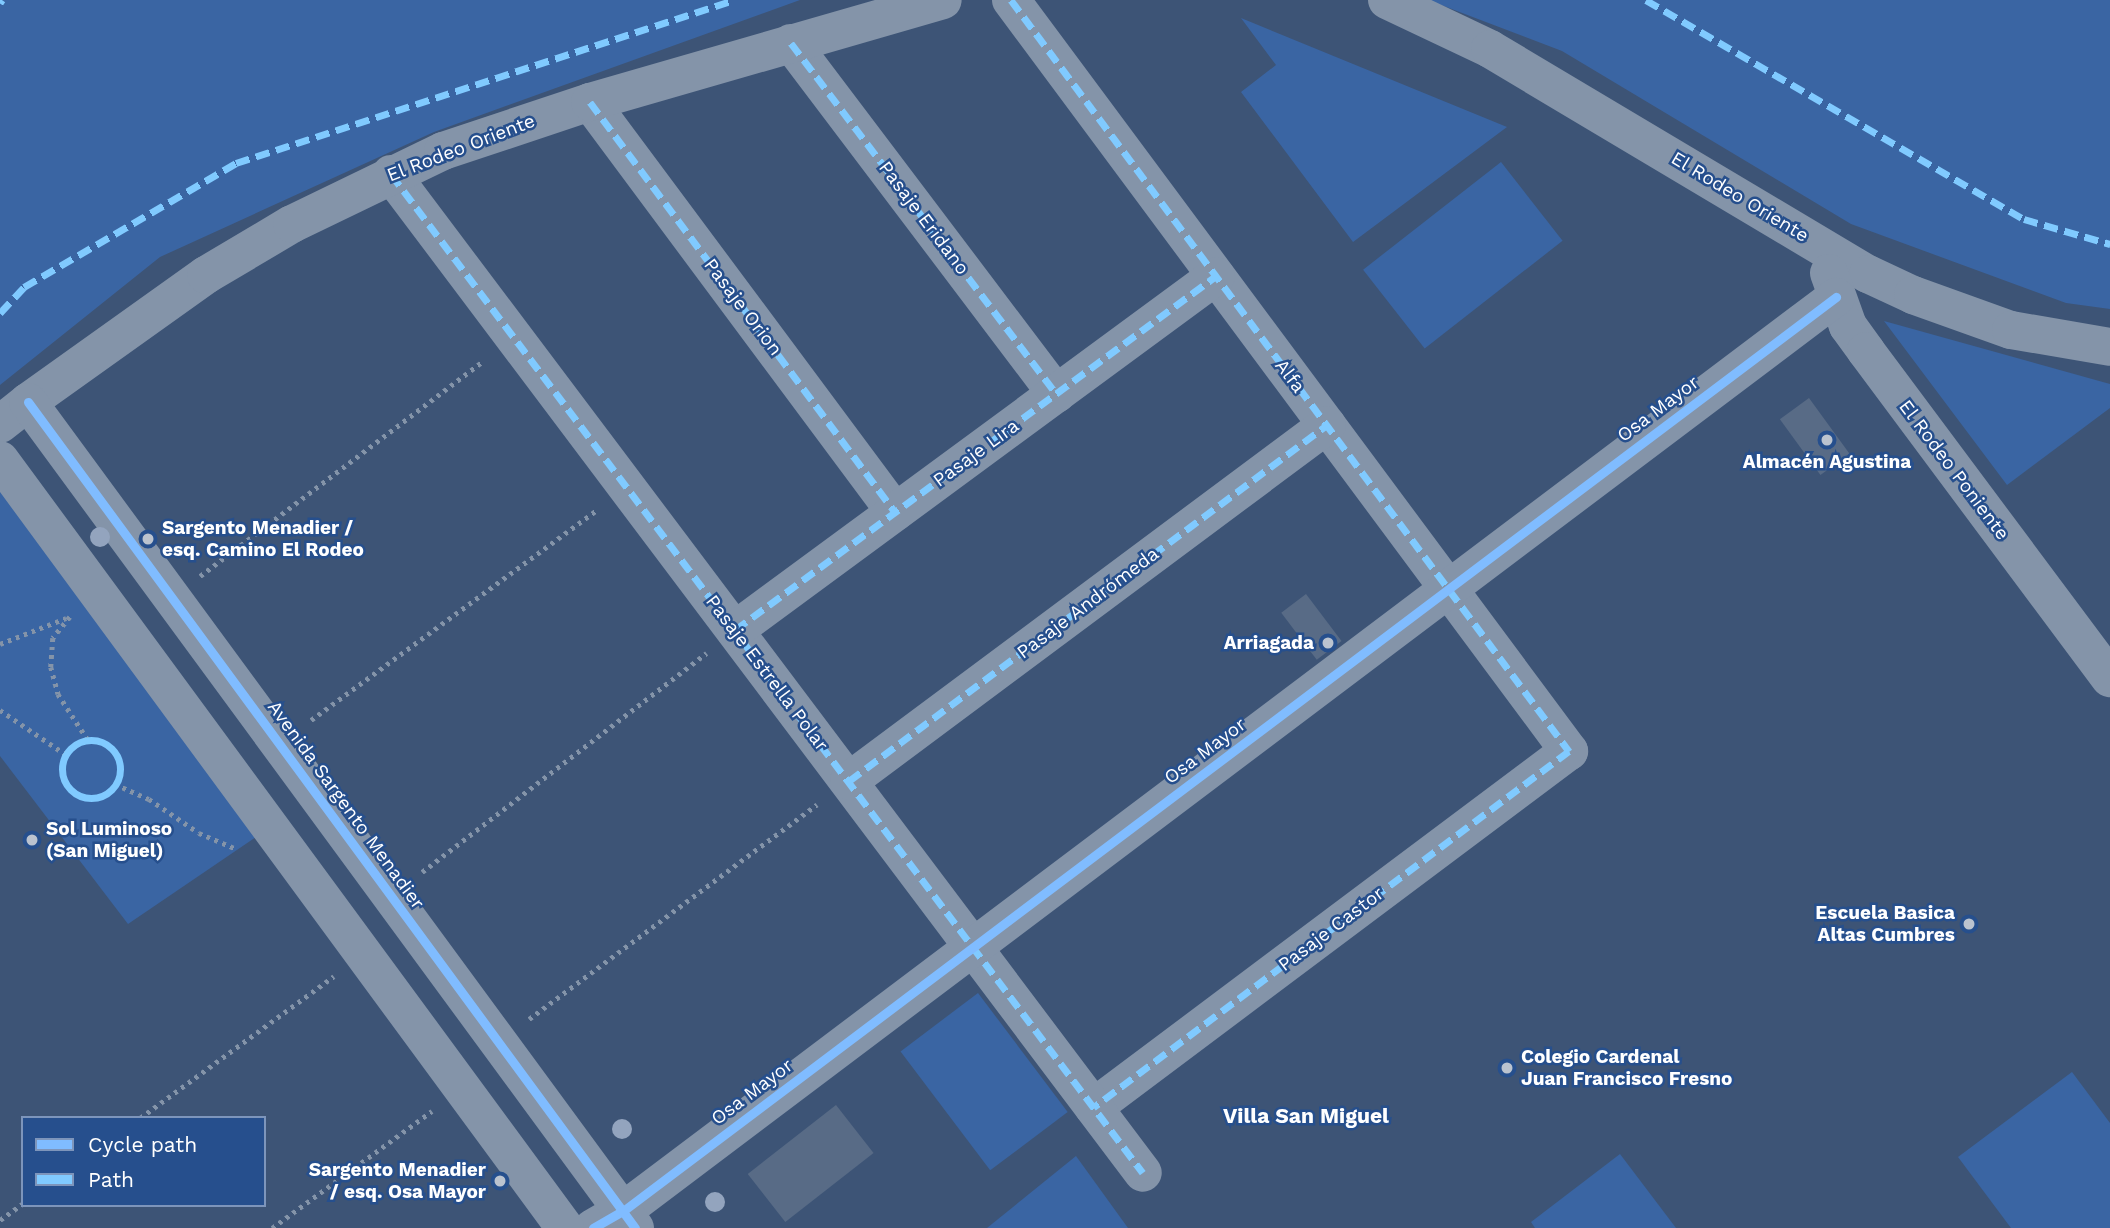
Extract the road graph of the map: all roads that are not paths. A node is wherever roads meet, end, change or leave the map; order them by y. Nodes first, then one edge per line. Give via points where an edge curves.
1 (943, 0) edge
2 (1010, 0) edge
3 (1387, 0) edge
4 (791, 43) junction
5 (590, 102) junction
6 (391, 174) junction
7 (1826, 249) junction
8 (1216, 276) junction
9 (1836, 297) junction
10 (2110, 347) edge
11 (1056, 394) junction
12 (14, 413) edge
13 (1327, 425) junction
14 (0, 460) edge
15 (895, 512) junction
16 (1448, 589) junction
17 (735, 630) junction
18 (2110, 678) edge
19 (1569, 751) joint
20 (849, 781) junction
21 (973, 947) junction
22 (1094, 1107) junction
23 (1143, 1173) dead end
24 (617, 1222) edge
25 (565, 1228) edge

1 - 4 street, El Rodeo Oriente
2 - 8 street, Alfa
3 - 7 street, El Rodeo Oriente via 1490,50
4 - 5 street, El Rodeo Oriente
4 - 11 street, Pasaje Eridano
5 - 6 street, El Rodeo Oriente via 492,133
5 - 15 street, Pasaje Orion
6 - 12 street, El Rodeo Oriente via 292,223 206,275
6 - 17 street, Pasaje Estrella Polar
7 - 9 street, El Rodeo Poniente
7 - 10 street, El Rodeo Oriente via 1879,279 1961,314 2051,339
8 - 11 street, Pasaje Lira
8 - 13 street, Alfa
9 - 16 street, Osa Mayor
9 - 18 street, El Rodeo Poniente via 1866,351
11 - 15 street, Pasaje Lira
12 - 24 street, Avenida Sargento Menadier via 172,597 498,1042
13 - 16 street, Alfa
13 - 20 street, Pasaje Andrómeda
14 - 25 street
15 - 17 street, Pasaje Lira
16 - 19 street, Alfa
16 - 21 street, Osa Mayor
17 - 20 street, Pasaje Estrella Polar
19 - 22 street, Pasaje Castor
20 - 21 street, Pasaje Estrella Polar
21 - 22 street, Pasaje Estrella Polar
21 - 24 street, Osa Mayor
22 - 23 street, Pasaje Estrella Polar

